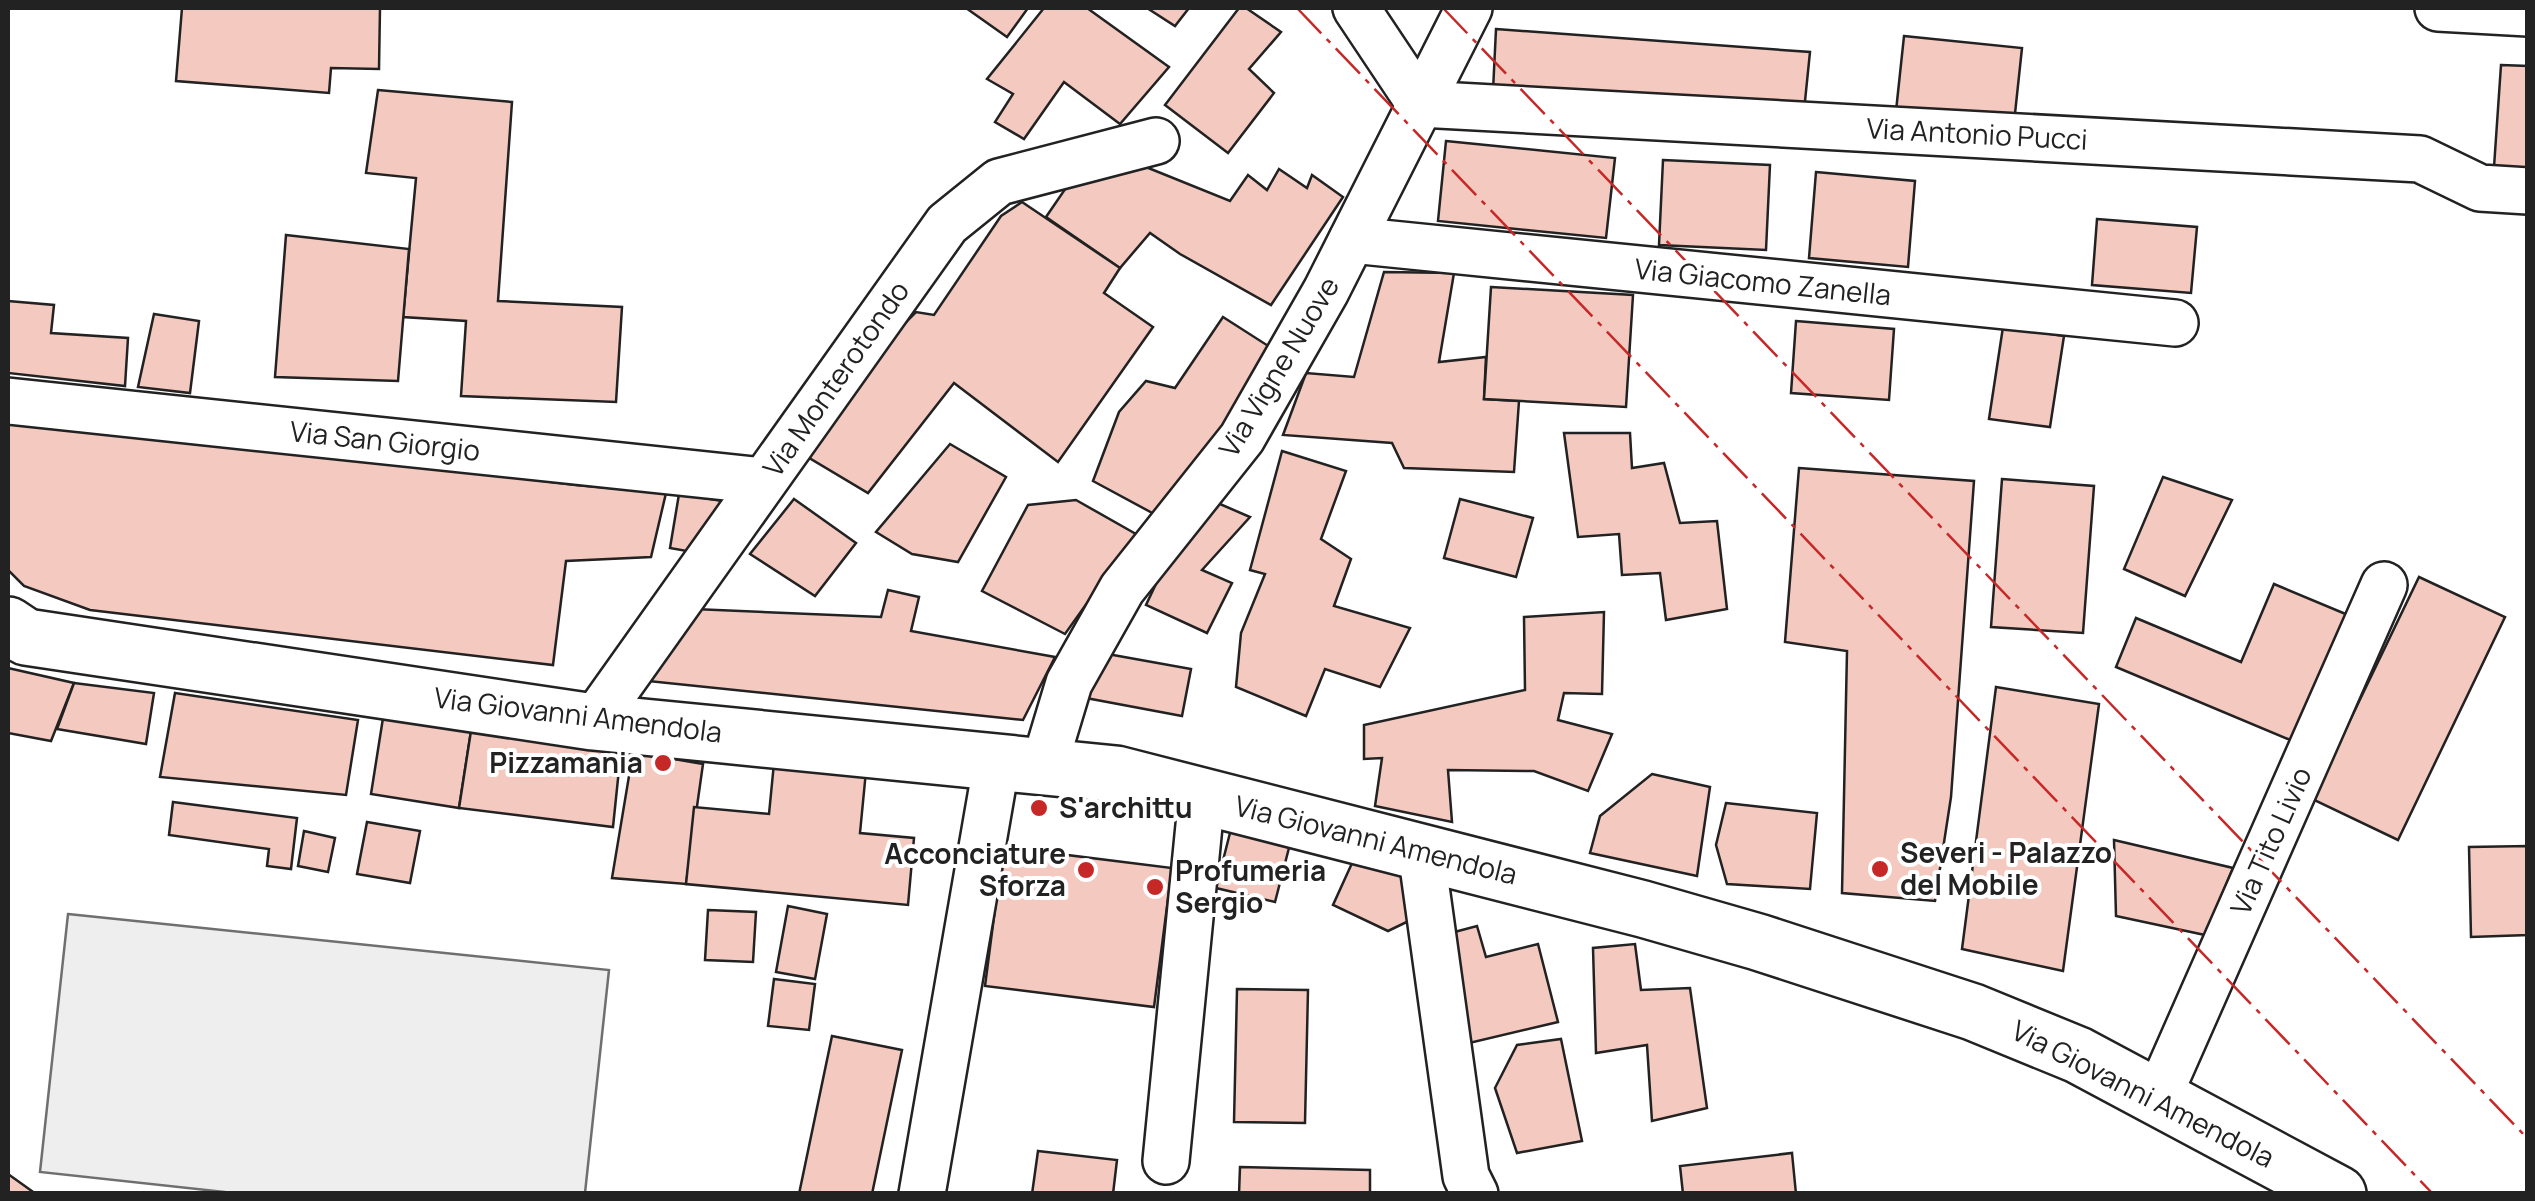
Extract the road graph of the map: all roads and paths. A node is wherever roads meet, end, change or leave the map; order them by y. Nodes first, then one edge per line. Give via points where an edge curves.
1 (1356, 8) edge
2 (1469, 8) edge
3 (2438, 8) edge
4 (2528, 12) edge
5 (1420, 104) junction
6 (1156, 141) dead end
7 (2528, 190) edge
8 (1352, 240) junction
9 (2174, 324) dead end
10 (8, 401) edge
11 (764, 481) junction
12 (2384, 584) dead end
13 (8, 625) edge
14 (593, 722) junction
15 (1021, 764) junction
16 (1202, 795) junction
17 (1421, 851) junction
18 (2158, 1097) junction
19 (1166, 1161) dead end
20 (922, 1194) edge
21 (1475, 1194) edge
22 (2338, 1194) edge

1 - 5 street
2 - 5 street, Via Vigne Nuove
3 - 4 street
5 - 7 street, Via Antonio Pucci via 2420,158 2480,188
5 - 8 street, Via Vigne Nuove
6 - 11 street, Via Monterotondo via 1000,182 947,224
8 - 9 street, Via Giacomo Zanella
8 - 15 street, Via Vigne Nuove via 1242,438 1122,589
10 - 11 street, Via San Giorgio
11 - 14 street, Via Monterotondo
12 - 18 street, Via Tito Livio
13 - 14 main road, Via Giovanni Amendola via 26,637
14 - 15 main road, Via Giovanni Amendola
15 - 16 main road, Via Giovanni Amendola via 1116,774
15 - 20 street, Via Vigne Nuove
16 - 17 main road, Via Giovanni Amendola
16 - 19 street
17 - 18 main road, Via Giovanni Amendola via 1758,942 1956,1006 2078,1054
17 - 21 street via 1466,1176
18 - 22 main road, Via Giovanni Amendola

